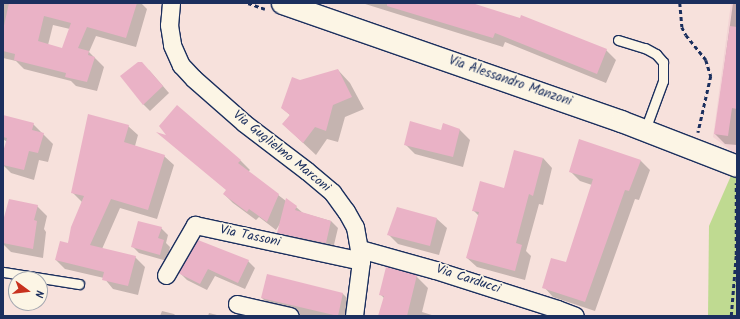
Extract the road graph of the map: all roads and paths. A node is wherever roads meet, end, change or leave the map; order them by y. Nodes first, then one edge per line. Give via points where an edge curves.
1 (171, 3) edge
2 (282, 3) edge
3 (680, 3) edge
4 (618, 40) dead end
5 (645, 130) junction
6 (694, 149) junction
7 (737, 166) edge
8 (737, 177) edge
9 (736, 223) edge
10 (360, 255) junction
11 (3, 272) edge
12 (166, 275) dead end
13 (79, 284) dead end
14 (237, 304) dead end
15 (290, 316) edge
16 (354, 316) edge
17 (575, 316) edge
18 (731, 316) edge

1 - 10 street, Via Guglielmo Marconi via 171,38 181,65 244,124 307,170 332,192 355,227
2 - 5 street, Via Alessandro Manzoni
3 - 6 path via 682,27 706,60 710,76
4 - 5 lane via 645,48 656,54 663,62 663,81
5 - 6 street, Via Alessandro Manzoni
6 - 7 street, Via Alessandro Manzoni
8 - 9 path
9 - 18 path
10 - 12 street, Via Tassoni via 195,225
10 - 16 street, Via Guglielmo Marconi
10 - 17 street, Via Carducci via 434,270 557,308
11 - 13 lane
14 - 15 street

